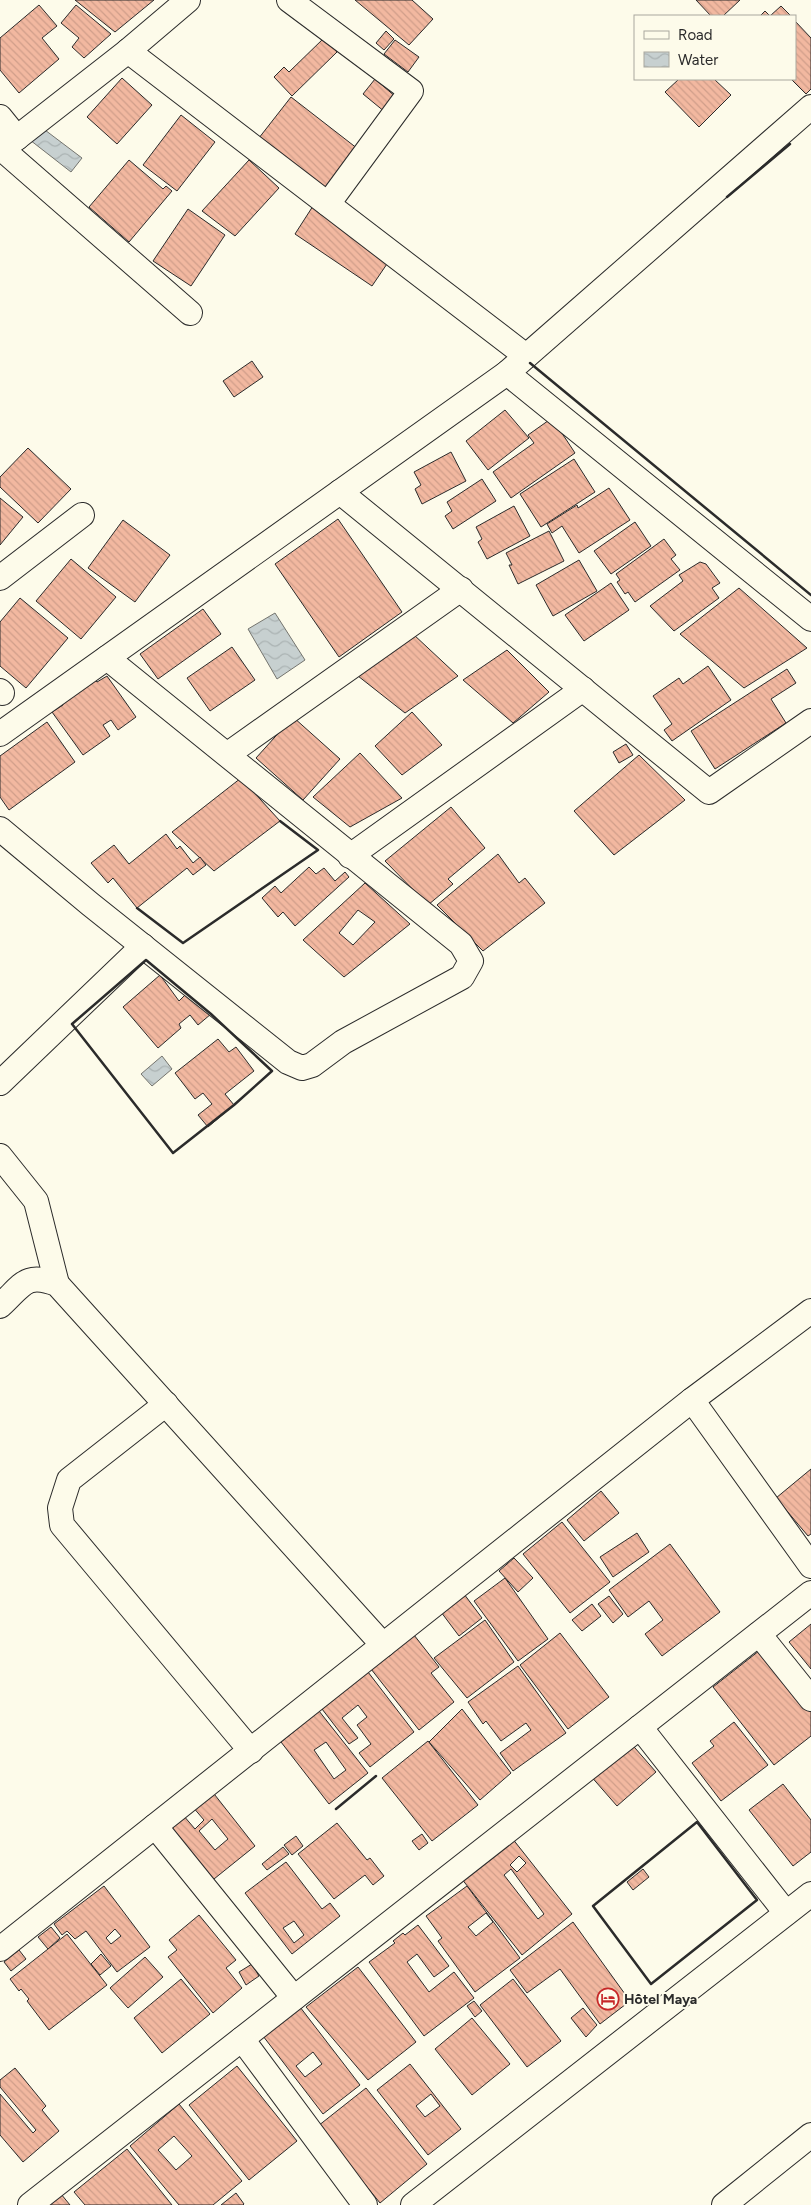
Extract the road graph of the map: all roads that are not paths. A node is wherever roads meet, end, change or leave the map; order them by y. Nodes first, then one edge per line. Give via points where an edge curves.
1 (188, 0) edge
2 (289, 0) edge
3 (128, 51) junction
4 (811, 107) edge
5 (0, 117) edge
6 (6, 146) edge
7 (328, 204) junction
8 (190, 313) dead end
9 (526, 356) junction
10 (507, 372) junction
11 (340, 492) junction
12 (82, 515) dead end
13 (0, 578) edge
14 (461, 589) junction
15 (811, 619) edge
16 (107, 658) junction
17 (583, 689) junction
18 (811, 721) edge
19 (0, 734) edge
20 (228, 754) junction
21 (0, 829) edge
22 (350, 856) junction
23 (143, 946) junction
24 (0, 1083) edge
25 (0, 1156) edge
26 (58, 1284) junction
27 (0, 1306) edge
28 (811, 1311) edge
29 (692, 1400) junction
30 (166, 1404) junction
31 (811, 1566) edge
32 (811, 1593) edge
33 (759, 1634) junction
34 (383, 1645) junction
35 (811, 1699) edge
36 (640, 1727) junction
37 (251, 1751) junction
38 (155, 1826) junction
39 (811, 1894) edge
40 (786, 1914) junction
41 (0, 1949) edge
42 (294, 1998) junction
43 (242, 2039) junction
44 (811, 2134) edge
45 (30, 2205) edge
46 (365, 2205) edge
47 (413, 2205) edge
48 (724, 2205) edge

1 - 3 street
2 - 7 street via 411,91
3 - 6 street
3 - 7 street
4 - 9 street
5 - 6 street
6 - 8 street
7 - 9 street
9 - 10 street
10 - 11 street
10 - 15 street
11 - 14 street
11 - 16 street
12 - 13 street
14 - 17 street
14 - 20 street
16 - 19 street
16 - 20 street
17 - 18 street via 709,792
17 - 22 street
20 - 22 street
21 - 23 street
22 - 23 street via 461,944 471,961 462,977 343,1042 312,1065 302,1068 288,1062
23 - 24 street
25 - 26 street via 36,1201
26 - 27 street via 42,1279 29,1280
26 - 30 street
28 - 29 street
29 - 31 street
29 - 34 street
30 - 34 street
30 - 37 street via 69,1480 60,1508 62,1525
32 - 33 street
33 - 35 street
33 - 36 street
34 - 37 street
36 - 40 street
36 - 42 street
37 - 38 street
38 - 41 street
38 - 42 street
39 - 40 street
40 - 47 street
42 - 43 street
43 - 45 street
43 - 46 street
44 - 48 street

